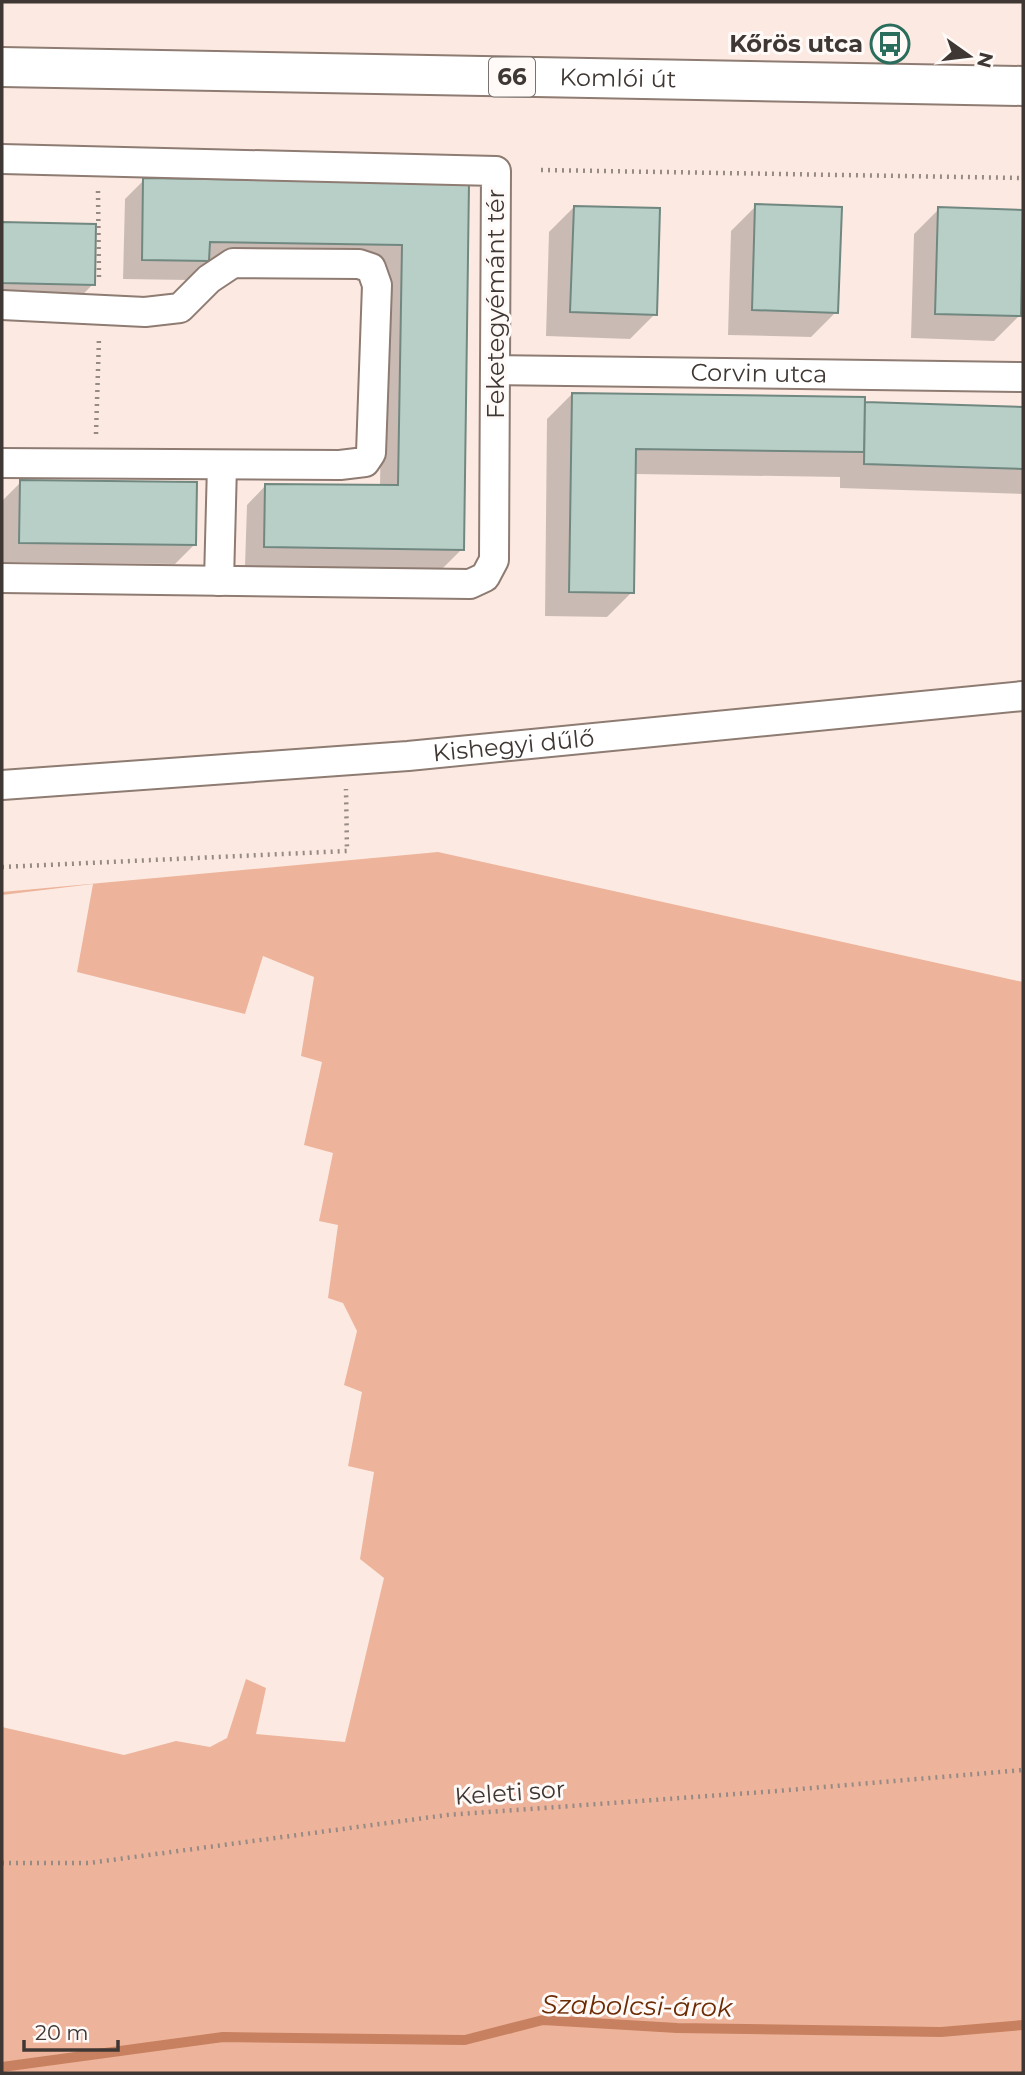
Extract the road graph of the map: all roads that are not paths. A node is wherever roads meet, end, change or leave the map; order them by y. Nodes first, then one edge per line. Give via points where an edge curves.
1 (2, 68) edge
2 (1023, 86) edge
3 (2, 159) edge
4 (2, 305) edge
5 (495, 370) junction
6 (1023, 377) edge
7 (2, 463) edge
8 (222, 465) junction
9 (2, 579) edge
10 (219, 581) junction
11 (1023, 696) edge
12 (2, 785) edge

1 - 2 main road, Komlói út / 66
3 - 5 street, Feketegyémánt tér via 496,171
4 - 8 street via 145,312 180,308 208,279 233,263 359,264 371,268 377,285 371,453 365,462
5 - 6 street, Corvin utca
5 - 10 street, Feketegyémánt tér via 494,559 485,577 470,584
7 - 8 street
8 - 10 street
9 - 10 street, Feketegyémánt tér
11 - 12 street, Kishegyi dűlő via 346,761

